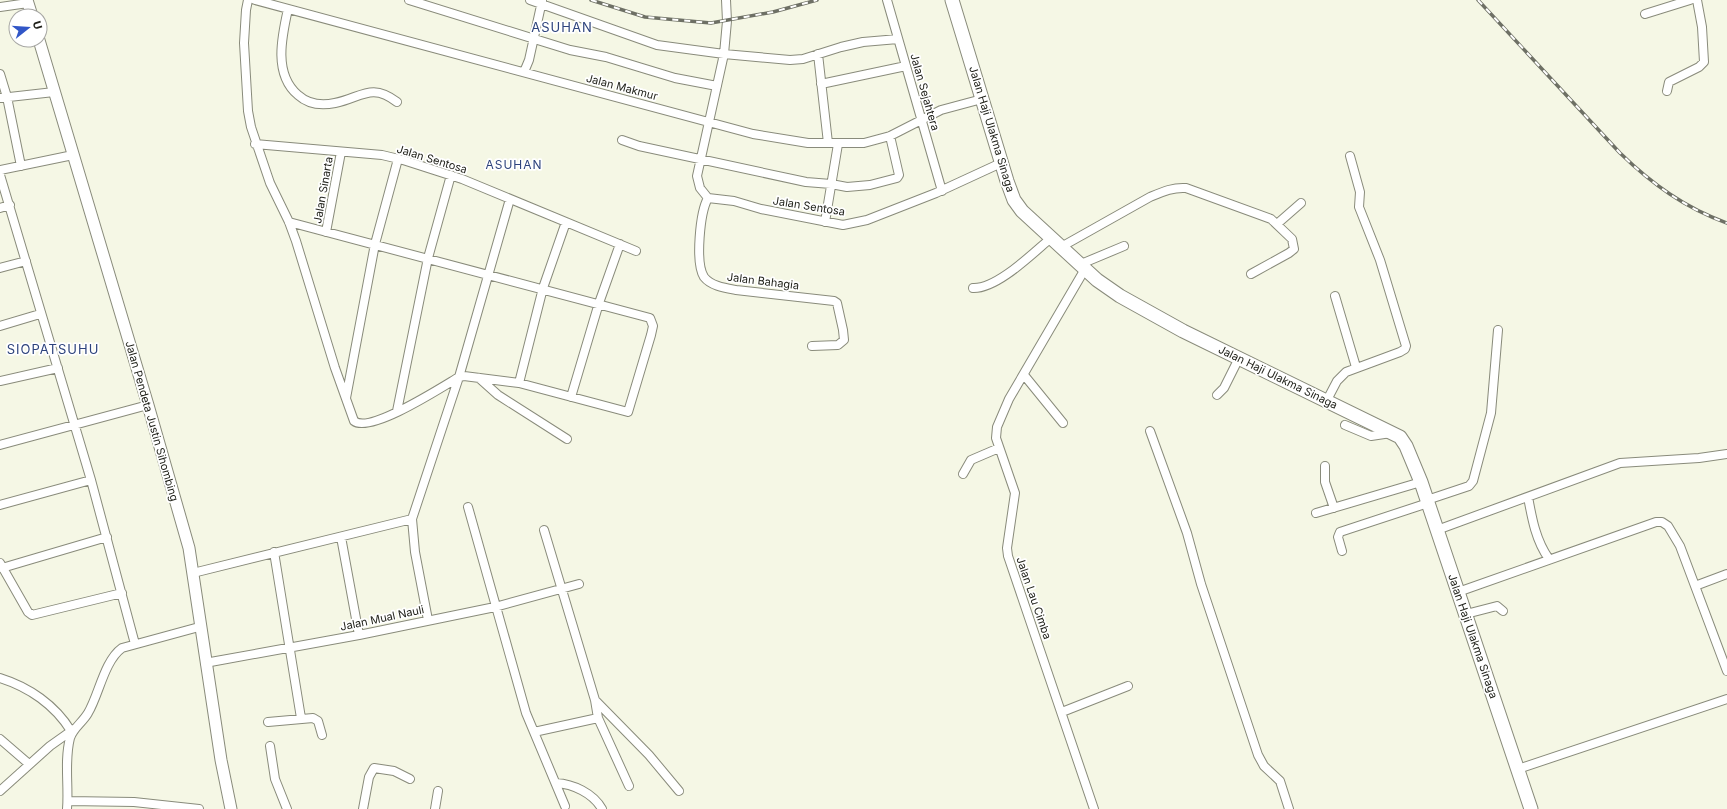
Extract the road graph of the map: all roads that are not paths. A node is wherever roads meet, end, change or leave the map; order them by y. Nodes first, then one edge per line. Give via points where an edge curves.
1 (248, 0) edge
2 (255, 0) edge
3 (409, 0) edge
4 (530, 0) edge
5 (726, 0) edge
6 (886, 0) edge
7 (952, 0) edge
8 (1690, 0) edge
9 (1697, 0) edge
10 (27, 2) edge
11 (541, 2) edge
12 (0, 7) edge
13 (288, 9) junction
14 (1645, 14) dead end
15 (534, 38) junction
16 (898, 39) junction
17 (41, 48) edge
18 (724, 54) junction
19 (818, 54) junction
20 (906, 66) junction
21 (524, 72) junction
22 (0, 74) edge
23 (821, 84) junction
24 (717, 86) junction
25 (1667, 91) dead end
26 (54, 92) junction
27 (4, 98) edge
28 (982, 100) junction
29 (397, 102) dead end
30 (921, 120) junction
31 (708, 122) junction
32 (890, 136) junction
33 (622, 140) dead end
34 (828, 143) junction
35 (255, 144) junction
36 (838, 144) junction
37 (341, 152) junction
38 (73, 156) junction
39 (1350, 156) dead end
40 (398, 159) junction
41 (700, 159) junction
42 (1001, 163) junction
43 (21, 166) junction
44 (0, 170) edge
45 (0, 175) edge
46 (451, 175) junction
47 (831, 184) junction
48 (942, 191) junction
49 (708, 198) junction
50 (510, 199) junction
51 (1301, 203) dead end
52 (10, 205) junction
53 (0, 208) edge
54 (289, 222) junction
55 (566, 222) junction
56 (825, 222) junction
57 (1277, 224) junction
58 (326, 232) junction
59 (1051, 238) junction
60 (375, 244) junction
61 (620, 244) junction
62 (1124, 246) dead end
63 (1061, 247) junction
64 (636, 251) dead end
65 (428, 258) junction
66 (26, 261) junction
67 (1083, 267) junction
68 (0, 268) edge
69 (488, 273) junction
70 (1251, 274) dead end
71 (544, 288) junction
72 (973, 288) dead end
73 (1335, 296) dead end
74 (599, 303) junction
75 (40, 314) junction
76 (0, 326) edge
77 (1498, 330) dead end
78 (812, 346) dead end
79 (1239, 358) junction
80 (1356, 367) junction
81 (58, 368) junction
82 (1024, 375) junction
83 (459, 377) junction
84 (478, 377) junction
85 (0, 381) edge
86 (519, 383) junction
87 (1217, 395) dead end
88 (345, 398) junction
89 (571, 398) junction
90 (1327, 400) junction
91 (148, 405) junction
92 (397, 411) junction
93 (1063, 424) dead end
94 (75, 425) junction
95 (1345, 425) dead end
96 (1150, 431) dead end
97 (1393, 433) junction
98 (567, 439) dead end
99 (0, 445) edge
100 (999, 448) junction
101 (1727, 454) edge
102 (1325, 466) dead end
103 (963, 474) dead end
104 (91, 480) junction
105 (1421, 482) junction
106 (1528, 497) junction
107 (1428, 501) junction
108 (0, 506) edge
109 (468, 507) dead end
110 (1334, 508) junction
111 (1316, 513) dead end
112 (412, 519) junction
113 (544, 530) dead end
114 (1437, 530) junction
115 (107, 536) junction
116 (340, 537) junction
117 (274, 552) junction
118 (1342, 552) dead end
119 (1549, 559) junction
120 (1, 565) edge
121 (193, 573) junction
122 (1727, 574) edge
123 (579, 584) dead end
124 (1695, 586) junction
125 (561, 589) junction
126 (1458, 592) junction
127 (122, 593) junction
128 (495, 607) junction
129 (1503, 611) dead end
130 (1466, 614) junction
131 (428, 620) junction
132 (200, 627) junction
133 (359, 635) junction
134 (135, 644) junction
135 (291, 648) junction
136 (205, 663) junction
137 (1727, 671) edge
138 (0, 678) edge
139 (1128, 686) dead end
140 (1727, 699) edge
141 (596, 700) junction
142 (1062, 712) junction
143 (301, 718) junction
144 (598, 718) junction
145 (268, 722) dead end
146 (73, 730) junction
147 (534, 732) junction
148 (322, 736) dead end
149 (0, 739) edge
150 (270, 746) dead end
151 (29, 764) junction
152 (1518, 769) junction
153 (410, 779) dead end
154 (556, 783) junction
155 (629, 786) dead end
156 (0, 791) edge
157 (438, 791) dead end
158 (679, 791) dead end
159 (68, 805) edge
160 (134, 806) edge
161 (566, 806) dead end
162 (199, 809) edge
163 (231, 809) edge
164 (286, 809) edge
165 (362, 809) edge
166 (435, 809) edge
167 (602, 809) edge
168 (1093, 809) edge
169 (1289, 809) edge
170 (1531, 809) edge

1 - 35 street via 244,43 248,111
2 - 13 street, Jalan Makmur
3 - 15 street
4 - 11 street
5 - 18 street
6 - 16 street, Jalan Sejahtera
7 - 28 main road, Jalan Haji Ulakma Sinaga
8 - 14 street
9 - 25 street via 1704,62 1699,68 1669,82
10 - 12 street
11 - 15 street
11 - 18 street via 657,45
13 - 21 street, Jalan Makmur
13 - 29 street via 283,32 282,67 285,80 304,101 314,104 335,103 375,91 387,94
15 - 21 street
15 - 24 street via 661,74
16 - 19 street via 863,42
16 - 20 street, Jalan Sejahtera
17 - 26 street, Jalan Pendeta Justin Sihombing
18 - 19 street via 790,60
18 - 24 street
19 - 23 street
20 - 23 street
20 - 30 street, Jalan Sejahtera
21 - 31 street, Jalan Makmur
22 - 27 street
23 - 34 street
24 - 31 street
26 - 27 street
26 - 38 street, Jalan Pendeta Justin Sihombing
27 - 43 street
28 - 30 street, Jalan Makmur via 941,110
28 - 42 main road, Jalan Haji Ulakma Sinaga
30 - 32 street, Jalan Makmur
30 - 48 street, Jalan Sejahtera
31 - 34 street, Jalan Makmur via 753,134 808,143
31 - 41 street
32 - 36 street, Jalan Makmur via 864,143
32 - 47 street via 898,178 847,188
33 - 41 street
34 - 36 street, Jalan Makmur
35 - 37 street, Jalan Sentosa
35 - 54 street
36 - 47 street
37 - 40 street, Jalan Sentosa
37 - 58 street, Jalan Sinarta
38 - 43 street
38 - 91 street, Jalan Pendeta Justin Sihombing
39 - 80 street via 1360,192 1358,208 1380,260 1406,346 1400,352
40 - 46 street, Jalan Sentosa
40 - 60 street
41 - 47 street via 806,182
41 - 49 street via 697,182
42 - 48 street, Jalan Sentosa
42 - 59 main road, Jalan Haji Ulakma Sinaga via 1014,200
43 - 44 street
45 - 52 street
46 - 50 street, Jalan Sentosa
46 - 65 street
47 - 56 street
48 - 56 street, Jalan Sentosa via 867,220 843,225
49 - 56 street, Jalan Sentosa via 734,201
49 - 78 street, Jalan Bahagia via 701,217 699,235 702,272 705,278 722,288 831,300 836,303 844,330 844,340 838,345
50 - 55 street, Jalan Sentosa
50 - 69 street
51 - 57 street
52 - 53 street
52 - 66 street
54 - 58 street
54 - 88 street
55 - 61 street, Jalan Sentosa
55 - 71 street
57 - 63 street via 1237,206 1186,188 1178,188 1165,190 1150,197
57 - 70 street via 1292,240 1294,249
58 - 60 street
59 - 63 main road, Jalan Haji Ulakma Sinaga
59 - 72 street via 1016,268 984,287
60 - 65 street
60 - 88 street
61 - 64 street, Jalan Sentosa
61 - 74 street
62 - 67 street
63 - 67 main road, Jalan Haji Ulakma Sinaga
65 - 69 street
65 - 92 street
66 - 68 street
66 - 75 street
67 - 79 main road, Jalan Haji Ulakma Sinaga via 1120,296
67 - 82 street, Jalan Lau Cimba
69 - 71 street
69 - 83 street
71 - 74 street
71 - 86 street
73 - 80 street
74 - 89 street
74 - 89 street via 650,318 651,335 643,363 628,412
75 - 76 street
75 - 81 street
77 - 107 street via 1491,413 1473,481 1469,486
79 - 87 street via 1224,388
79 - 90 main road, Jalan Haji Ulakma Sinaga
80 - 90 street via 1342,375
81 - 85 street
81 - 94 street
82 - 93 street
82 - 100 street, Jalan Lau Cimba via 1009,399 997,427 996,438
83 - 84 street
83 - 92 street
83 - 112 street
84 - 86 street
84 - 98 street via 498,395
86 - 89 street
88 - 92 street via 350,416 360,424 369,423
90 - 97 main road, Jalan Haji Ulakma Sinaga
91 - 94 street
91 - 121 street, Jalan Pendeta Justin Sihombing via 189,548
94 - 99 street
94 - 104 street
95 - 97 street via 1371,436
96 - 169 street via 1187,533 1201,584 1258,756 1264,766 1280,781
97 - 105 main road, Jalan Haji Ulakma Sinaga via 1400,437 1406,446
100 - 103 street via 971,460
100 - 142 street, Jalan Lau Cimba via 1015,493 1008,556
101 - 106 street via 1692,459 1620,462
102 - 110 street via 1325,482
104 - 108 street
104 - 115 street
105 - 107 main road, Jalan Haji Ulakma Sinaga
105 - 110 street
106 - 114 street
106 - 119 street via 1536,535
107 - 114 main road, Jalan Haji Ulakma Sinaga
107 - 118 street via 1340,532 1338,537
109 - 128 street
110 - 111 street
112 - 116 street
112 - 131 street via 415,552
113 - 125 street
114 - 126 main road, Jalan Haji Ulakma Sinaga
115 - 120 street
115 - 127 street
116 - 117 street
116 - 133 street
117 - 121 street
117 - 135 street
119 - 124 street via 1662,522 1668,526 1680,546
119 - 126 street
120 - 127 street via 32,615
121 - 132 street, Jalan Pendeta Justin Sihombing
122 - 124 street
123 - 125 street, Jalan Mual Nauli
124 - 137 street
125 - 128 street, Jalan Mual Nauli
125 - 141 street
126 - 130 main road, Jalan Haji Ulakma Sinaga
127 - 134 street
128 - 131 street, Jalan Mual Nauli
128 - 147 street
129 - 130 street via 1497,606
130 - 152 main road, Jalan Haji Ulakma Sinaga
131 - 133 street, Jalan Mual Nauli
132 - 134 street
132 - 136 street, Jalan Pendeta Justin Sihombing
133 - 135 street, Jalan Mual Nauli
134 - 146 street via 122,648 116,654 102,678 88,713
135 - 136 street, Jalan Mual Nauli
135 - 143 street
136 - 163 street, Jalan Pendeta Justin Sihombing via 220,760
138 - 146 street via 44,700
139 - 142 street
140 - 152 street
141 - 144 street
141 - 158 street via 649,755
142 - 168 street, Jalan Lau Cimba
143 - 145 street
143 - 148 street via 316,719
144 - 147 street
144 - 155 street
146 - 151 street
146 - 159 street via 68,760
147 - 154 street
149 - 151 street
150 - 164 street via 274,779
151 - 156 street
152 - 170 main road, Jalan Haji Ulakma Sinaga
153 - 165 street via 394,771 374,768 369,777
154 - 161 street
154 - 167 street via 565,784 590,795 597,800
157 - 166 street
159 - 160 street
160 - 162 street

